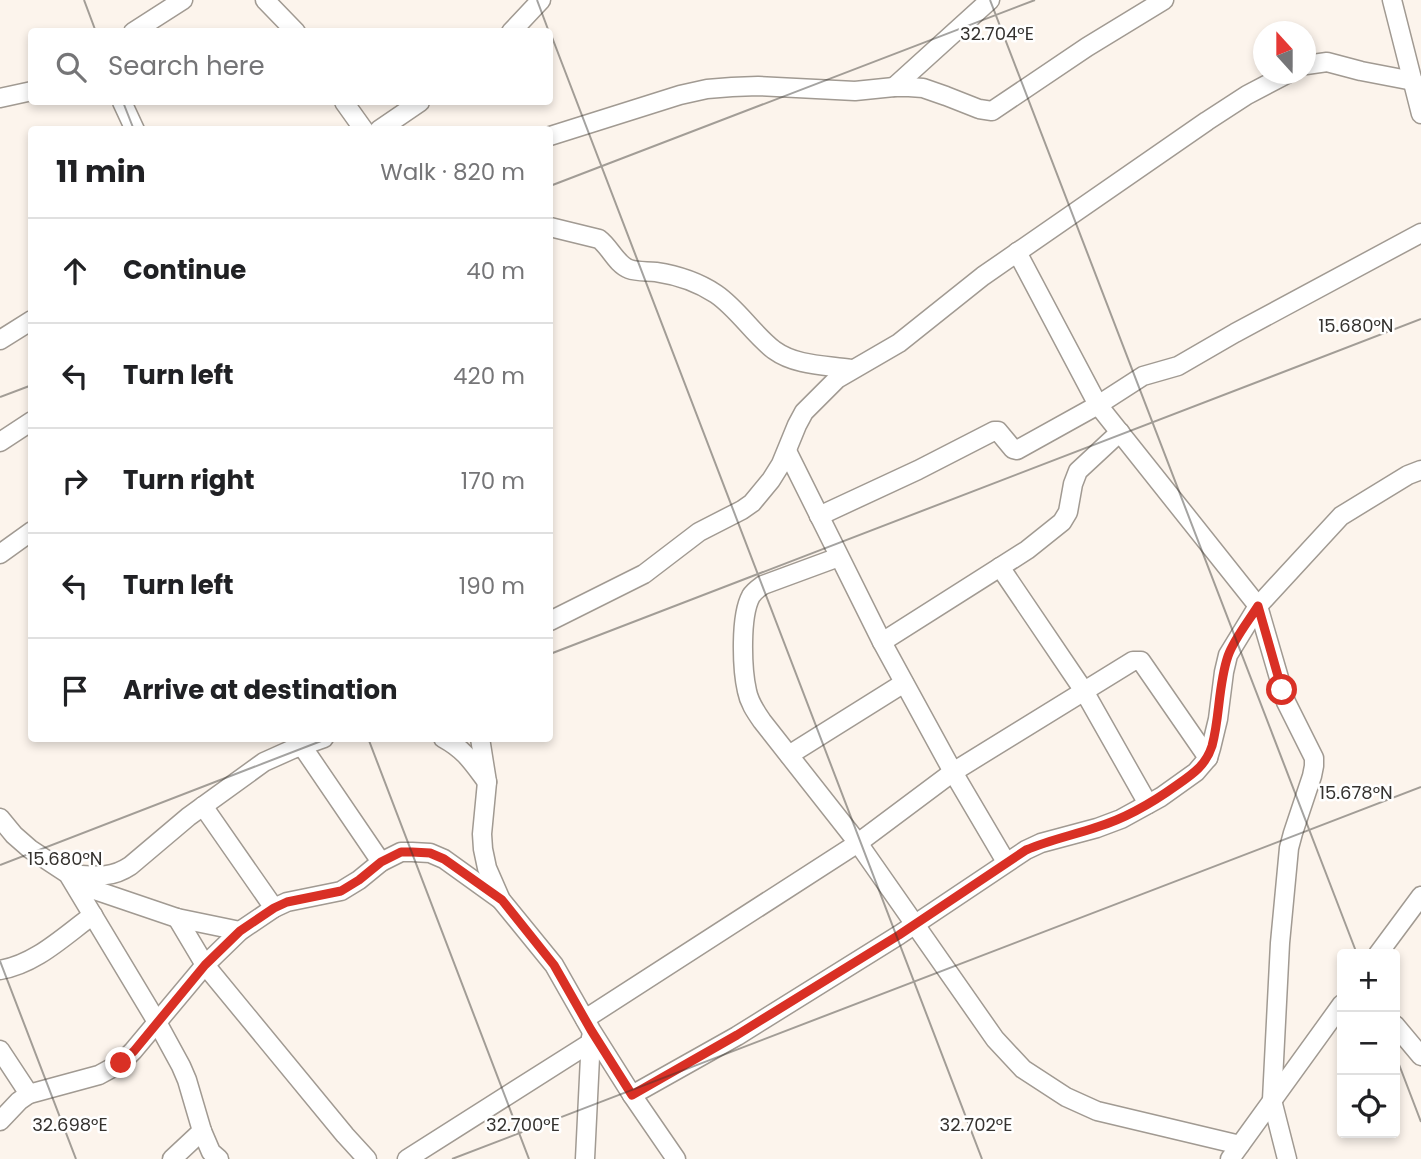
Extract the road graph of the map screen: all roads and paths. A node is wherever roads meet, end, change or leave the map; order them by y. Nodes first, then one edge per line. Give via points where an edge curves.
1 (183, 0) edge
2 (265, 0) edge
3 (541, 0) edge
4 (990, 0) edge
5 (1164, 0) edge
6 (1392, 0) edge
7 (139, 28) edge
8 (292, 28) edge
9 (515, 28) edge
10 (1316, 64) edge
11 (1414, 69) edge
12 (1268, 84) edge
13 (894, 87) junction
14 (28, 92) edge
15 (0, 98) edge
16 (123, 105) edge
17 (346, 105) edge
18 (416, 105) edge
19 (1421, 114) edge
20 (133, 126) edge
21 (360, 126) edge
22 (385, 126) edge
23 (553, 135) edge
24 (553, 228) edge
25 (1421, 233) edge
26 (1017, 252) junction
27 (28, 322) edge
28 (0, 340) edge
29 (851, 369) junction
30 (1098, 405) junction
31 (28, 424) edge
32 (1120, 432) junction
33 (0, 442) edge
34 (787, 451) junction
35 (1421, 470) edge
36 (819, 516) junction
37 (28, 534) edge
38 (0, 554) edge
39 (839, 557) junction
40 (1000, 567) junction
41 (1258, 606) junction
42 (553, 620) edge
43 (882, 642) junction
44 (904, 683) junction
45 (1084, 691) junction
46 (313, 742) edge
47 (450, 742) edge
48 (481, 742) edge
49 (302, 746) junction
50 (789, 755) junction
51 (1208, 758) junction
52 (953, 772) junction
53 (487, 782) junction
54 (1148, 804) junction
55 (203, 806) junction
56 (0, 818) edge
57 (858, 843) junction
58 (381, 862) junction
59 (1006, 862) junction
60 (71, 879) junction
61 (1421, 896) edge
62 (502, 900) junction
63 (274, 908) junction
64 (93, 915) junction
65 (177, 918) junction
66 (914, 925) junction
67 (240, 931) junction
68 (1382, 949) edge
69 (205, 965) junction
70 (0, 970) edge
71 (1337, 1011) edge
72 (157, 1022) junction
73 (589, 1031) junction
74 (1400, 1031) edge
75 (0, 1050) edge
76 (1421, 1056) edge
77 (29, 1094) junction
78 (632, 1095) junction
79 (1272, 1100) junction
80 (0, 1121) edge
81 (202, 1131) junction
82 (1235, 1152) edge
83 (172, 1159) edge
84 (219, 1159) edge
85 (368, 1159) edge
86 (407, 1159) edge
87 (585, 1159) edge
88 (676, 1159) edge
89 (1287, 1159) edge

1 - 7 street
2 - 8 street
3 - 9 street
4 - 13 street
5 - 13 street via 992,111 923,88
6 - 11 street
10 - 11 street via 1328,62 1361,71
11 - 19 street
12 - 26 street
13 - 23 street via 707,89
14 - 15 street
16 - 20 street
17 - 21 street
18 - 22 street
24 - 29 street via 599,239 629,269 680,278 717,294 781,354 804,363
25 - 30 street via 1178,366 1143,376
26 - 29 street via 899,343
26 - 30 street
27 - 28 street
29 - 34 street via 804,412
30 - 32 street
30 - 36 street via 1017,450 994,431
31 - 33 street
32 - 40 street via 1078,471 1062,522
32 - 41 street
34 - 36 street
34 - 42 street via 761,495 742,510 699,532 644,574
35 - 41 street via 1341,516
36 - 39 street
37 - 38 street
39 - 43 street
39 - 50 street via 763,585 748,606 742,638 747,693
40 - 43 street
40 - 45 street
41 - 51 street via 1228,655
41 - 79 street via 1286,702 1314,758 1289,848
43 - 44 street
44 - 50 street
44 - 52 street
45 - 51 street via 1139,659
45 - 52 street
45 - 54 street
46 - 49 street
47 - 53 street via 466,754
48 - 53 street
49 - 55 street via 264,762
49 - 58 street
50 - 57 street
51 - 54 street via 1196,772
52 - 57 street
52 - 59 street
53 - 62 street via 483,849
54 - 59 street via 1097,828 1041,843
55 - 60 street via 120,873
55 - 63 street
56 - 60 street via 30,849
57 - 66 street
57 - 73 street
58 - 62 street via 401,852 430,853
58 - 63 street via 341,891
59 - 66 street
60 - 64 street
60 - 65 street
61 - 68 street
62 - 73 street via 554,965
63 - 67 street
64 - 70 street via 28,961
64 - 72 street
65 - 67 street
65 - 69 street
66 - 78 street
66 - 82 street via 995,1039 1023,1069 1097,1111
67 - 69 street
69 - 72 street
69 - 85 street
71 - 79 street
72 - 77 street via 121,1063 99,1075
72 - 81 street via 187,1080
73 - 78 street
73 - 86 street
73 - 87 street
74 - 76 street
75 - 77 street
77 - 80 street
78 - 88 street
79 - 82 street
79 - 89 street
81 - 83 street
81 - 84 street

